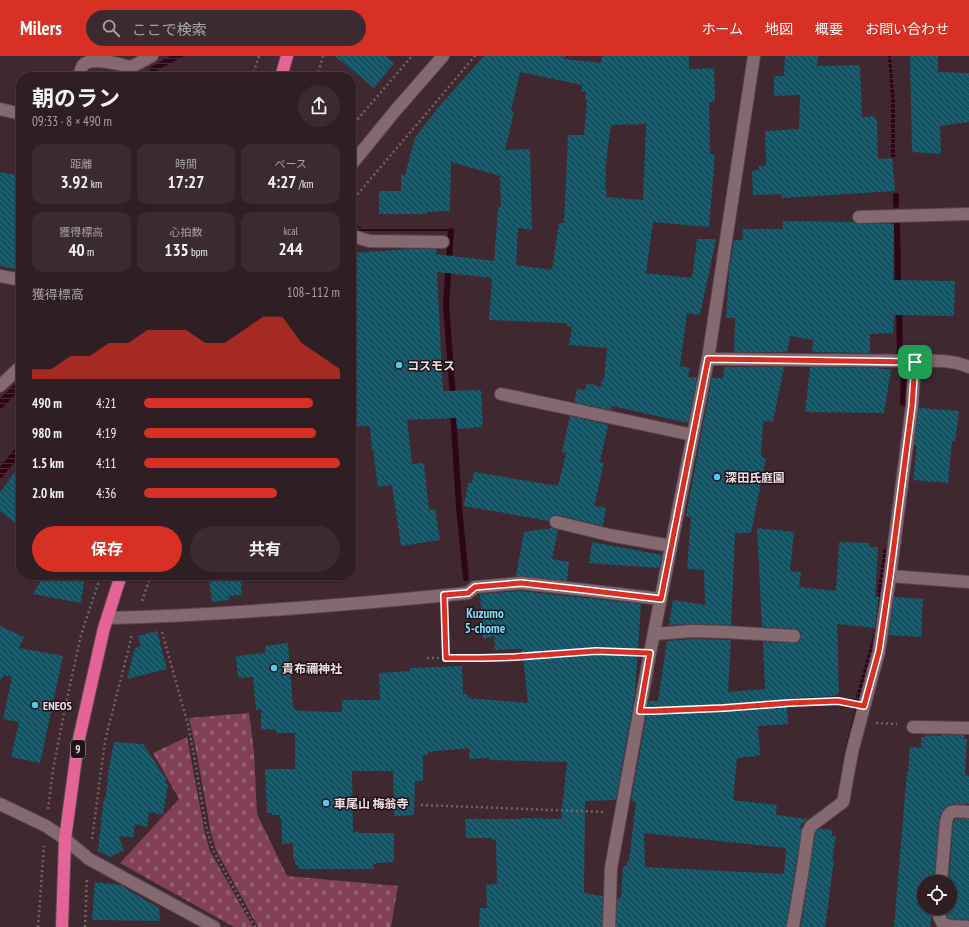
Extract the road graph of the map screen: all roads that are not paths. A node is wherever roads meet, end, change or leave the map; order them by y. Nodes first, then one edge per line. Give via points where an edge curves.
1 (152, 56) edge
2 (287, 56) edge
3 (443, 56) edge
4 (754, 56) edge
5 (86, 58) edge
6 (80, 72) edge
7 (282, 72) edge
8 (0, 109) edge
9 (16, 113) edge
10 (356, 159) edge
11 (969, 214) edge
12 (859, 217) dead end
13 (356, 237) edge
14 (443, 242) dead end
15 (0, 276) edge
16 (16, 279) edge
17 (708, 359) junction
18 (915, 362) junction
19 (969, 367) edge
20 (16, 371) edge
21 (0, 386) edge
22 (501, 394) dead end
23 (693, 435) junction
24 (556, 522) dead end
25 (671, 546) junction
26 (890, 576) junction
27 (119, 580) edge
28 (969, 582) edge
29 (661, 599) junction
30 (108, 618) junction
31 (654, 634) junction
32 (794, 636) dead end
33 (913, 727) road end
34 (969, 728) edge
35 (0, 804) edge
36 (969, 812) edge
37 (64, 839) junction
38 (942, 875) edge
39 (939, 915) edge
40 (62, 927) edge
41 (214, 927) edge
42 (609, 927) edge
43 (793, 927) edge
44 (967, 927) edge

1 - 5 street via 131,68
2 - 7 highway
3 - 10 street
4 - 17 street
5 - 6 street
8 - 9 street
11 - 12 street
13 - 14 street via 368,241
15 - 16 street
17 - 18 street
17 - 23 street
18 - 19 street via 945,360
18 - 26 street via 912,406
20 - 21 street
22 - 23 street
23 - 25 street
24 - 25 street
25 - 29 street
26 - 28 street
26 - 43 street via 879,651 852,752 843,802 811,826 808,832
27 - 30 highway, 9
29 - 30 street via 521,583 475,587 468,593 309,607
29 - 31 street
30 - 37 highway, 9 via 78,743
31 - 32 street via 693,631
31 - 42 street via 611,868
33 - 34 street
35 - 37 street via 46,826
36 - 38 street via 954,811 947,815
37 - 40 highway, 9
37 - 41 street via 89,859
39 - 44 street via 942,924

